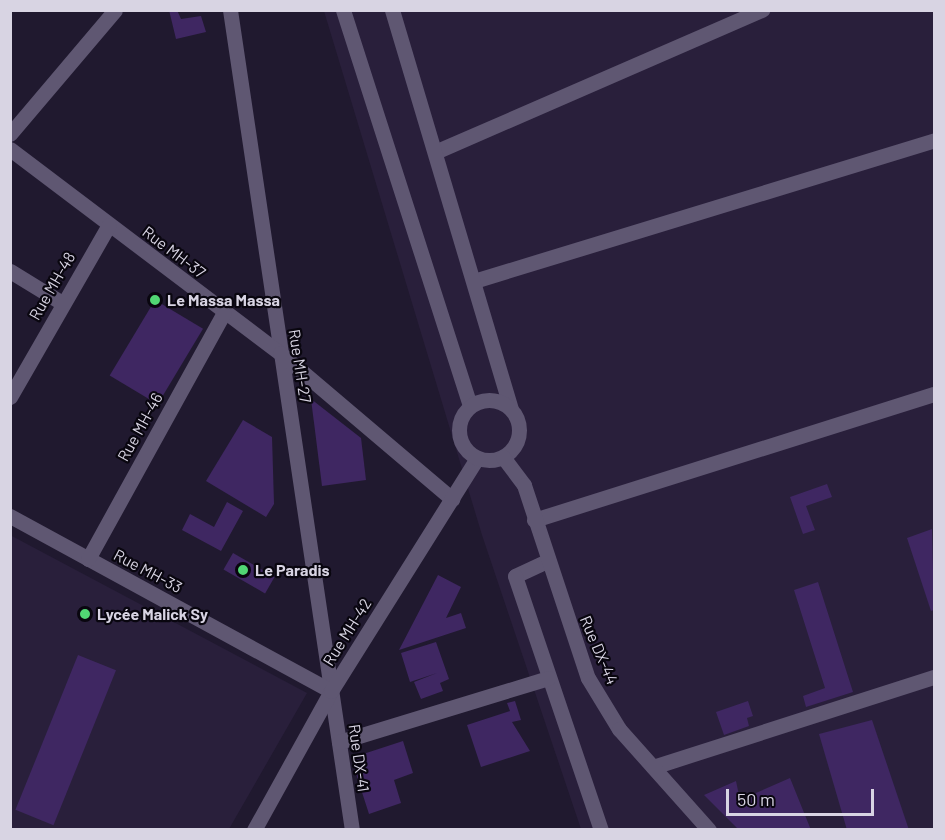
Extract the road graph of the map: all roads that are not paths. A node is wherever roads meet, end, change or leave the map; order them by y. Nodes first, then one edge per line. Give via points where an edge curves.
1 (230, 10) edge
2 (343, 10) edge
3 (392, 10) edge
4 (762, 10) edge
5 (111, 12) edge
6 (10, 134) edge
7 (934, 140) edge
8 (10, 149) edge
9 (435, 152) junction
10 (109, 225) junction
11 (10, 271) edge
12 (474, 281) junction
13 (62, 303) junction
14 (224, 313) junction
15 (280, 353) junction
16 (934, 394) edge
17 (10, 397) edge
18 (470, 406) junction
19 (512, 408) junction
20 (503, 457) junction
21 (477, 458) junction
22 (453, 499) junction
23 (10, 516) edge
24 (534, 520) junction
25 (88, 559) junction
26 (547, 561) junction
27 (934, 677) edge
28 (548, 678) junction
29 (331, 691) junction
30 (339, 742) junction
31 (653, 767) junction
32 (254, 830) edge
33 (352, 830) edge
34 (601, 830) edge
35 (709, 830) edge

1 - 15 street, Rue MH-27
2 - 18 street
3 - 9 street
4 - 9 street
5 - 6 street
7 - 12 street
8 - 10 street, Rue MH-37
9 - 12 street
10 - 13 street, Rue MH-48
10 - 14 street, Rue MH-37
11 - 13 street
12 - 19 street
13 - 17 street, Rue MH-48
14 - 15 street, Rue MH-37
14 - 25 street, Rue MH-46
15 - 22 street, Rue MH-37
15 - 29 street, Rue MH-27
16 - 24 street
18 - 19 street via 483,400
18 - 21 street via 459,430 461,441
19 - 20 street via 520,435
20 - 21 street
20 - 24 street, Rue DX-44 via 524,485
21 - 22 street, Rue MH-42
22 - 29 street, Rue MH-42
23 - 25 street, Rue MH-33
24 - 26 street, Rue DX-44
25 - 29 street, Rue MH-33
26 - 28 street via 514,576
26 - 31 street, Rue DX-44 via 588,678 620,729
27 - 31 street
28 - 30 street
28 - 34 street
29 - 30 street, Rue DX-41
29 - 32 street, Rue MH-42
30 - 33 street, Rue DX-41
31 - 35 street, Rue DX-44

